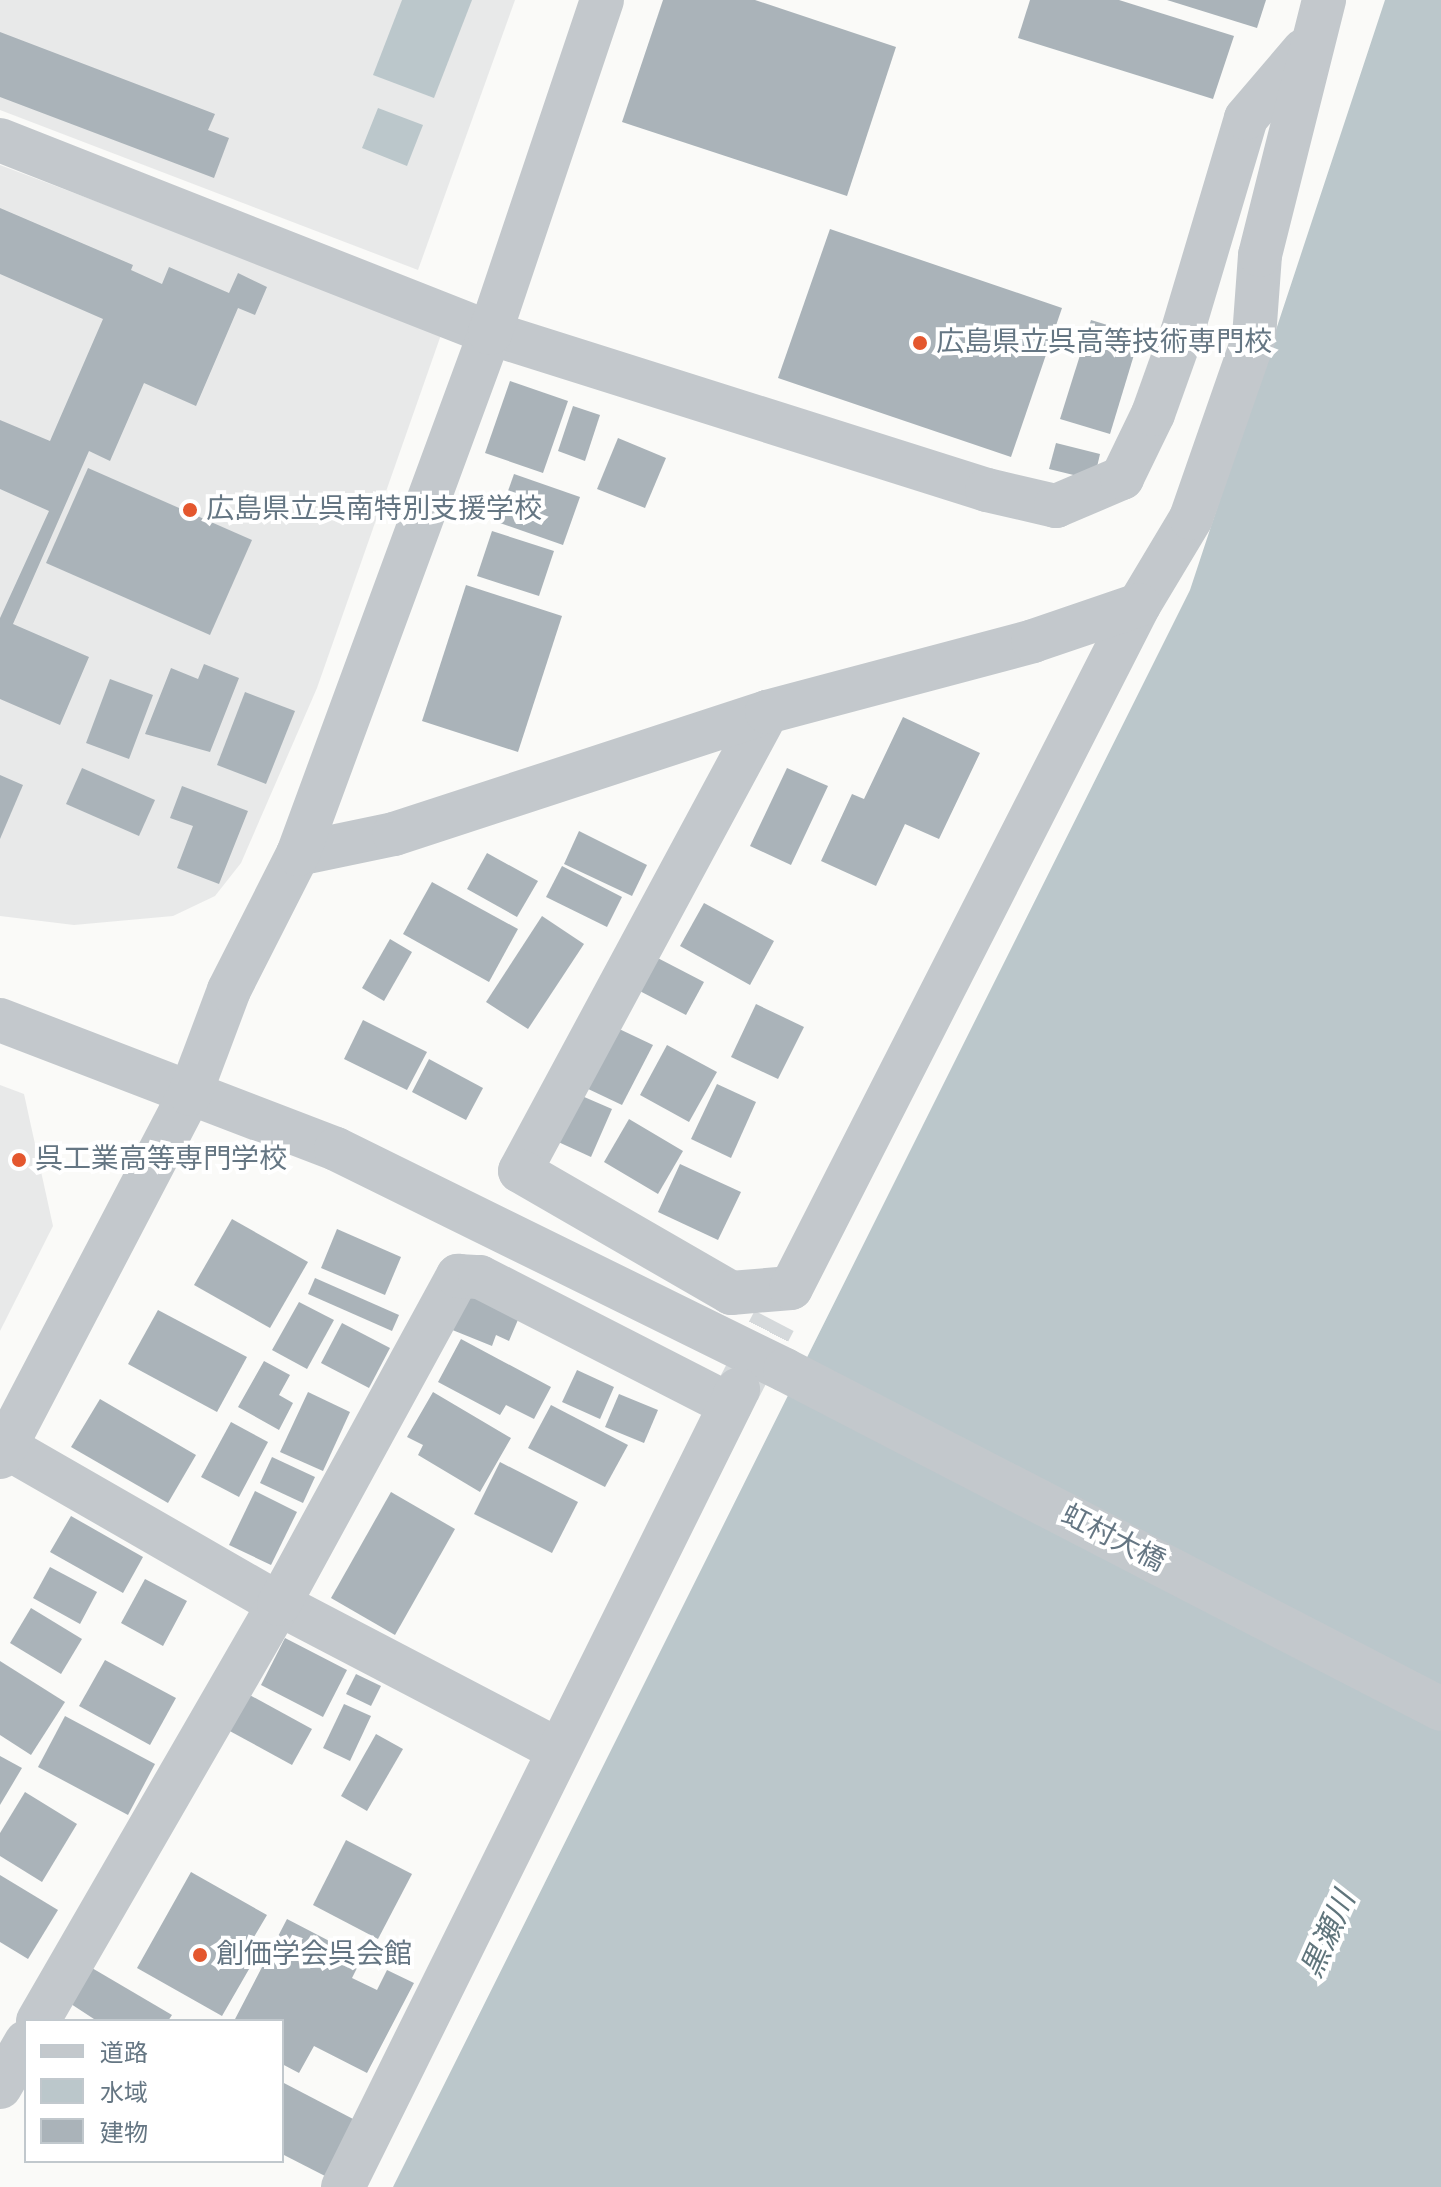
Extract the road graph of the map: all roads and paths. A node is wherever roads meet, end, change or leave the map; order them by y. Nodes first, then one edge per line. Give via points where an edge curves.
1 (602, 0) edge
2 (1324, 0) edge
3 (1309, 45) junction
4 (0, 140) edge
5 (490, 333) junction
6 (1139, 605) junction
7 (767, 712) junction
8 (298, 854) junction
9 (0, 1020) edge
10 (190, 1094) junction
11 (3, 1452) edge
12 (279, 1604) junction
13 (1441, 1709) edge
14 (558, 1750) junction
15 (39, 2019) edge
16 (24, 2045) edge
17 (0, 2087) edge
18 (343, 2187) edge

1 - 5 street
2 - 3 street
3 - 5 street via 1246,118 1182,333 1153,414 1122,478 1056,506 987,490
3 - 6 street via 1260,255 1254,337 1191,518
4 - 5 street
5 - 8 street
6 - 7 street via 1033,641
6 - 7 street via 782,1304 731,1293 520,1171
7 - 8 street via 394,834
8 - 10 street via 229,990
9 - 10 street, 虹村大橋
10 - 11 street
10 - 13 street, 虹村大橋 via 336,1149 785,1370
11 - 12 street
12 - 14 street
12 - 14 street via 458,1276 480,1277 734,1397
12 - 15 street
14 - 18 street
16 - 17 street

